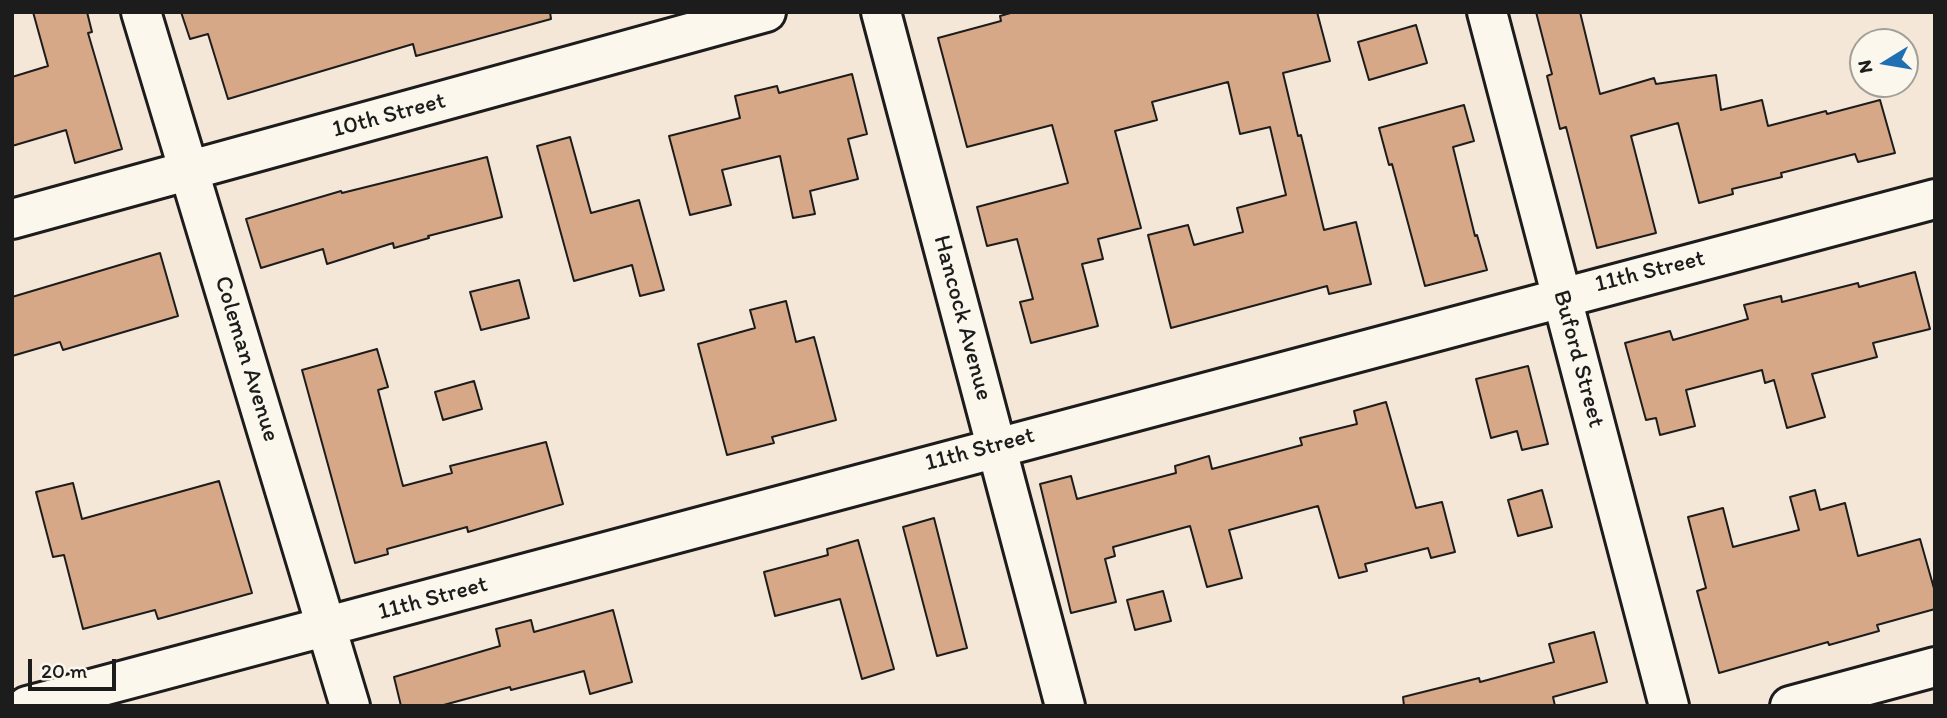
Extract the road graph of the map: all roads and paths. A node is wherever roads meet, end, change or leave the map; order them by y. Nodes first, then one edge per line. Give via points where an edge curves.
1 (141, 12) edge
2 (766, 12) edge
3 (881, 12) edge
4 (1487, 12) edge
5 (190, 172) junction
6 (1935, 199) edge
7 (12, 219) edge
8 (1561, 295) junction
9 (996, 445) junction
10 (328, 627) junction
11 (1935, 667) edge
12 (27, 706) edge
13 (350, 706) edge
14 (1065, 706) edge
15 (1669, 706) edge
16 (1790, 706) edge

1 - 5 street, Coleman Avenue
2 - 5 street, 10th Street
3 - 9 street, Hancock Avenue
4 - 8 street, Buford Street
5 - 7 street, 10th Street
5 - 10 street, Coleman Avenue
6 - 8 street, 11th Street
8 - 9 street, 11th Street
8 - 15 street, Buford Street
9 - 10 street, 11th Street
9 - 14 street, Hancock Avenue
10 - 12 street, 11th Street
10 - 13 street, Coleman Avenue
11 - 16 street

